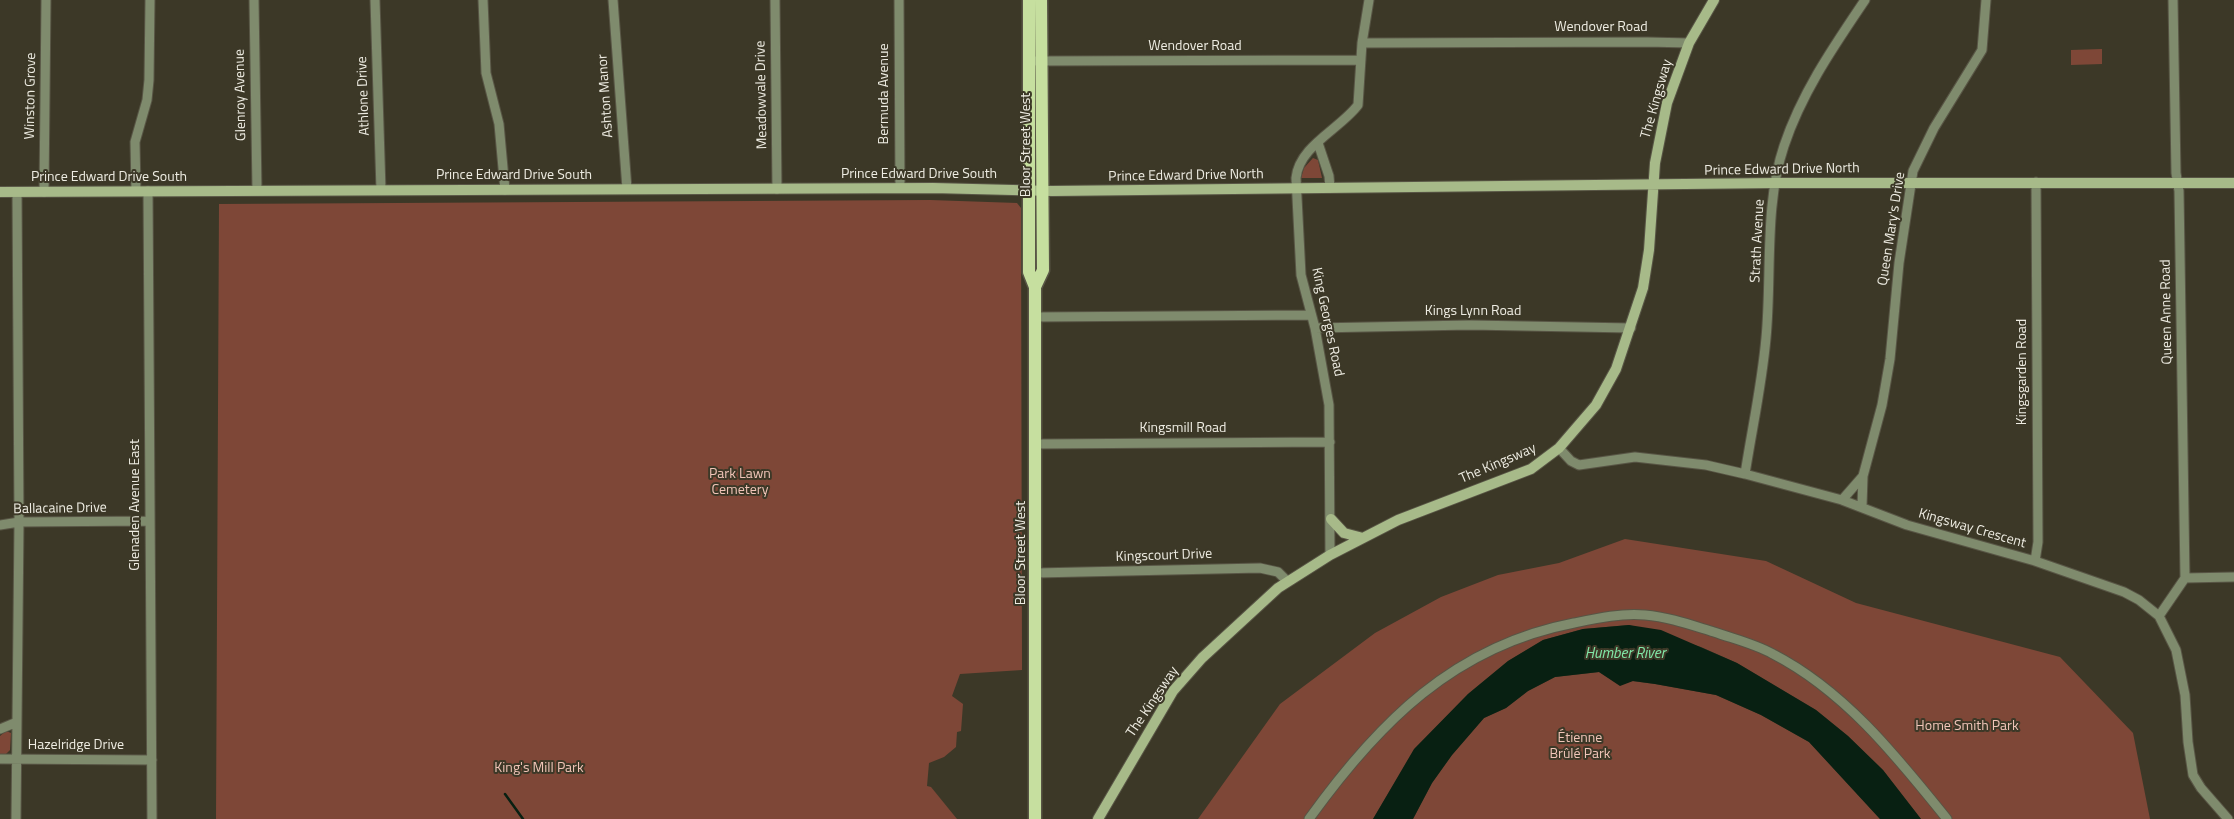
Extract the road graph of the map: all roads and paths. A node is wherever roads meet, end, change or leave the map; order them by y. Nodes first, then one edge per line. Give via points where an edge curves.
1 (46, 0) edge
2 (150, 0) edge
3 (254, 0) edge
4 (375, 0) edge
5 (482, 0) edge
6 (613, 0) edge
7 (775, 0) edge
8 (899, 0) edge
9 (1029, 0) edge
10 (1042, 0) edge
11 (1370, 0) edge
12 (1714, 0) edge
13 (1865, 0) edge
14 (1986, 0) edge
15 (2173, 0) edge
16 (1362, 43) junction
17 (1689, 43) junction
18 (1361, 60) junction
19 (1028, 61) junction
20 (1042, 61) junction
21 (1318, 143) junction
22 (1910, 182) junction
23 (2036, 182) junction
24 (2178, 182) junction
25 (1775, 183) junction
26 (2234, 183) edge
27 (1652, 185) junction
28 (900, 188) junction
29 (1296, 188) junction
30 (1330, 188) junction
31 (627, 189) junction
32 (777, 189) junction
33 (257, 190) junction
34 (381, 190) junction
35 (504, 190) junction
36 (1027, 190) junction
37 (1043, 190) junction
38 (136, 191) junction
39 (148, 191) junction
40 (0, 192) edge
41 (17, 192) junction
42 (44, 192) junction
43 (1035, 287) junction
44 (1311, 315) junction
45 (1036, 317) junction
46 (1315, 328) junction
47 (1631, 328) junction
48 (1330, 442) junction
49 (1036, 444) junction
50 (1559, 448) junction
51 (1745, 474) junction
52 (1862, 476) junction
53 (1842, 500) junction
54 (1862, 506) junction
55 (1331, 519) junction
56 (150, 521) junction
57 (19, 522) junction
58 (0, 525) edge
59 (1363, 538) junction
60 (1330, 555) junction
61 (2035, 561) junction
62 (1036, 573) junction
63 (2234, 577) edge
64 (2185, 578) junction
65 (1287, 581) junction
66 (2159, 616) junction
67 (17, 722) junction
68 (0, 729) edge
69 (0, 759) edge
70 (16, 759) junction
71 (152, 760) junction
72 (16, 819) edge
73 (152, 819) edge
74 (1035, 819) edge
75 (1098, 819) edge
76 (1309, 819) edge
77 (1946, 819) edge
78 (2228, 819) edge

1 - 42 street, Winston Grove
2 - 38 street via 150,80 135,142
3 - 33 street, Glenroy Avenue
4 - 34 street, Athlone Drive
5 - 35 street via 486,72 499,124
6 - 31 street, Ashton Manor
7 - 32 street, Meadowvale Drive
8 - 28 street, Bermuda Avenue
9 - 19 main road, Bloor Street West
10 - 20 main road, Bloor Street West
11 - 16 street, King Georges Road
12 - 17 street, The Kingsway
13 - 25 street, Strath Avenue via 1827,57 1800,106 1784,145
14 - 22 street, Queen Mary's Drive via 1982,50 1934,128
15 - 24 street, Queen Anne Road
16 - 17 street, Wendover Road
16 - 18 street, King Georges Road
17 - 27 street, The Kingsway via 1663,119
18 - 20 street, Wendover Road
18 - 21 street, King Georges Road via 1358,105
19 - 20 street, Wendover Road
19 - 36 main road, Bloor Street West
20 - 37 main road, Bloor Street West
21 - 29 street, King Georges Road via 1301,160
21 - 30 street
22 - 23 street, Prince Edward Drive North
22 - 25 street, Prince Edward Drive North
22 - 52 street, Queen Mary's Drive via 1890,359 1882,405
23 - 24 street, Prince Edward Drive North
23 - 61 street, Kingsgarden Road via 2038,542
24 - 26 street, Prince Edward Drive North
24 - 64 street, Queen Anne Road
25 - 27 street, Prince Edward Drive North
25 - 51 street, Strath Avenue via 1766,339
27 - 30 street, Prince Edward Drive North
27 - 47 street, The Kingsway via 1645,277
28 - 32 street, Prince Edward Drive South
28 - 36 street, Prince Edward Drive South
29 - 30 street, Prince Edward Drive North
29 - 37 street, Prince Edward Drive North
29 - 44 street, King Georges Road via 1301,275
31 - 32 street, Prince Edward Drive South
31 - 35 street, Prince Edward Drive South
33 - 34 street, Prince Edward Drive South
33 - 39 street, Prince Edward Drive South
34 - 35 street, Prince Edward Drive South
36 - 37 street, Prince Edward Drive North
36 - 43 main road, Bloor Street West via 1029,272
37 - 43 main road, Bloor Street West via 1043,270
38 - 39 street, Prince Edward Drive South
38 - 42 street, Prince Edward Drive South
39 - 56 street, Glenaden Avenue East
40 - 41 street, Prince Edward Drive South
41 - 42 street, Prince Edward Drive South
41 - 57 street
43 - 45 main road, Bloor Street West
44 - 45 street
44 - 46 street, King Georges Road
45 - 49 main road, Bloor Street West
46 - 47 street, Kings Lynn Road via 1460,325
46 - 48 street, King Georges Road via 1329,405
47 - 50 street, The Kingsway via 1608,386 1583,422
48 - 49 street, Kingsmill Road
48 - 55 street, King Georges Road
49 - 62 main road, Bloor Street West
50 - 51 street, Kingsway Crescent via 1579,465 1635,457 1706,465
50 - 59 street, The Kingsway via 1531,469 1420,510
51 - 53 street, Kingsway Crescent
52 - 53 street, Queen Mary's Drive
52 - 54 street, Queen Mary's Drive
53 - 54 street, Kingsway Crescent
54 - 61 street, Kingsway Crescent via 1907,525
55 - 59 street via 1344,534
55 - 60 street, King Georges Road
56 - 57 street, Ballacaine Drive
56 - 71 street, Glenaden Avenue East
57 - 58 street, Ballacaine Drive
57 - 67 street
59 - 60 street, The Kingsway
60 - 65 street, The Kingsway
61 - 66 street, Kingsway Crescent via 2124,592
62 - 65 street, Kingscourt Drive via 1260,568 1278,572
62 - 74 main road, Bloor Street West
63 - 64 street
64 - 66 street
65 - 75 street, The Kingsway via 1184,678 1159,713
66 - 78 street, Kingsway Crescent via 2176,650 2181,671 2193,775
67 - 68 street
67 - 70 street
69 - 70 street, Hazelridge Drive
70 - 71 street, Hazelridge Drive
70 - 72 street
71 - 73 street, Glenaden Avenue East
76 - 77 street via 1330,789 1383,728 1426,688 1449,673 1521,636 1631,614 1682,622 1773,654 1850,709

